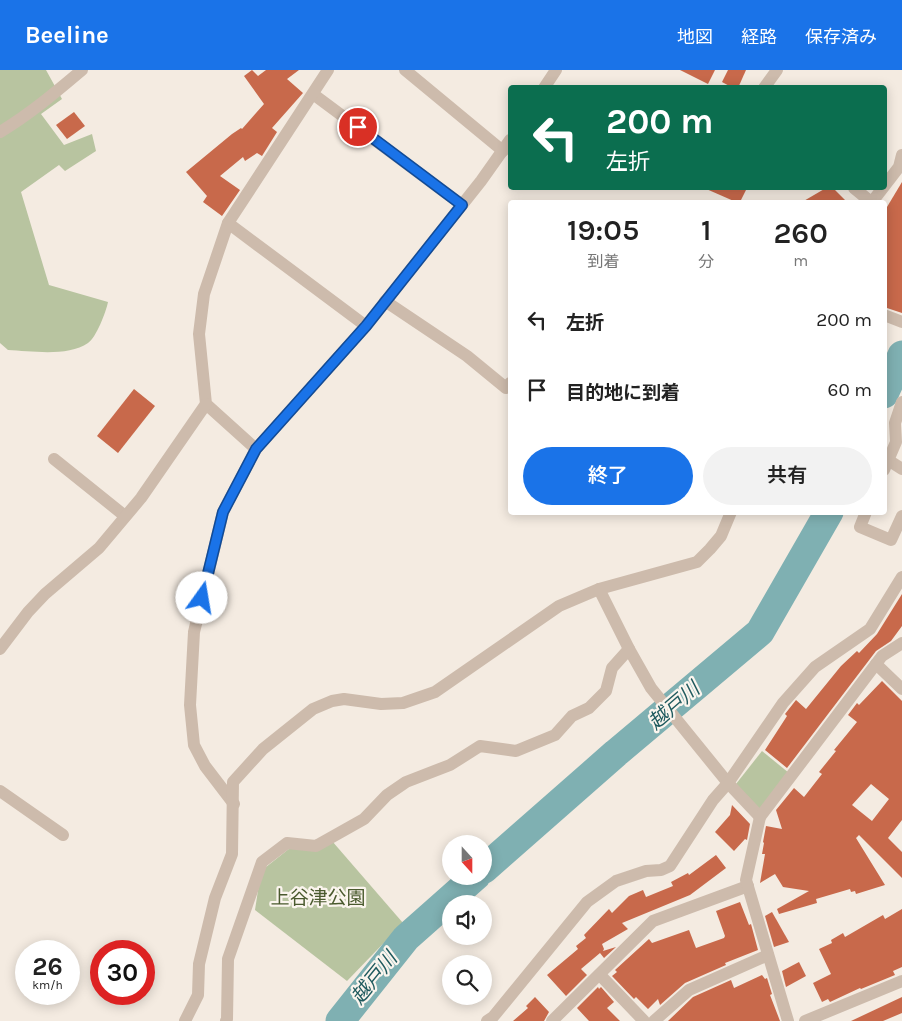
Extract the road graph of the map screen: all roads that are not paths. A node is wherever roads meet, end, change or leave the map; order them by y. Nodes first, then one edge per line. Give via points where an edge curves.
1 (82, 70) edge
2 (328, 70) edge
3 (405, 70) edge
4 (556, 70) edge
5 (777, 70) edge
6 (317, 75) edge
7 (546, 85) edge
8 (766, 85) edge
9 (313, 94) junction
10 (0, 132) edge
11 (508, 143) edge
12 (502, 151) junction
13 (902, 155) edge
14 (887, 183) edge
15 (857, 190) edge
16 (881, 190) edge
17 (869, 200) edge
18 (874, 200) edge
19 (462, 205) junction
20 (228, 223) junction
21 (385, 301) junction
22 (887, 316) edge
23 (902, 322) edge
24 (366, 326) junction
25 (508, 386) edge
26 (902, 402) edge
27 (206, 404) junction
28 (256, 449) junction
29 (54, 459) dead end
30 (887, 463) edge
31 (887, 465) edge
32 (902, 469) edge
33 (730, 515) edge
34 (865, 515) edge
35 (125, 516) junction
36 (902, 516) edge
37 (902, 577) edge
38 (598, 589) junction
39 (902, 643) edge
40 (0, 649) edge
41 (629, 649) junction
42 (876, 664) junction
43 (902, 689) edge
44 (728, 783) junction
45 (0, 791) edge
46 (234, 804) junction
47 (760, 817) junction
48 (63, 836) dead end
49 (748, 886) junction
50 (768, 955) junction
51 (600, 975) junction
52 (902, 981) edge
53 (184, 1021) edge
54 (226, 1021) edge
55 (487, 1021) edge
56 (552, 1021) edge
57 (644, 1021) edge
58 (654, 1021) edge
59 (788, 1021) edge
60 (805, 1021) edge

1 - 10 street via 40,105
2 - 6 street
3 - 12 street
4 - 7 street
5 - 8 street
6 - 9 street
9 - 19 street
9 - 20 street
11 - 12 street
12 - 19 street
13 - 14 street via 899,167
15 - 17 street
16 - 18 street
19 - 21 street
20 - 24 street
20 - 27 street via 204,294 199,334
21 - 24 street
21 - 25 street via 467,356 506,388
22 - 23 street
24 - 28 street
26 - 30 street via 895,422 896,442
27 - 28 street
27 - 35 street via 165,465
28 - 46 street via 223,512 194,632 190,705 194,745 205,766
29 - 35 street
31 - 32 street
33 - 38 street via 721,536 696,562
34 - 36 street via 860,527 891,540
35 - 40 street via 98,548 28,612
37 - 44 street via 870,629 815,667 783,703
38 - 41 street
38 - 46 street via 559,606 436,692 403,703 344,700 313,709 263,749 233,782
39 - 42 street
41 - 44 street via 651,688
41 - 54 street via 612,668 606,691 589,708 572,716 555,735 516,751 480,746 450,764 406,782 387,795 364,819 316,846 287,843 262,862 228,959
42 - 43 street
42 - 47 street
44 - 47 street
44 - 55 street via 713,800 670,866 616,881 586,902 494,1017
45 - 48 street
46 - 53 street via 232,854 215,898 199,964 198,996
47 - 49 street via 746,880
49 - 50 street
49 - 51 street via 653,921
50 - 58 street via 689,990
50 - 59 street
51 - 56 street
51 - 57 street
52 - 60 street

